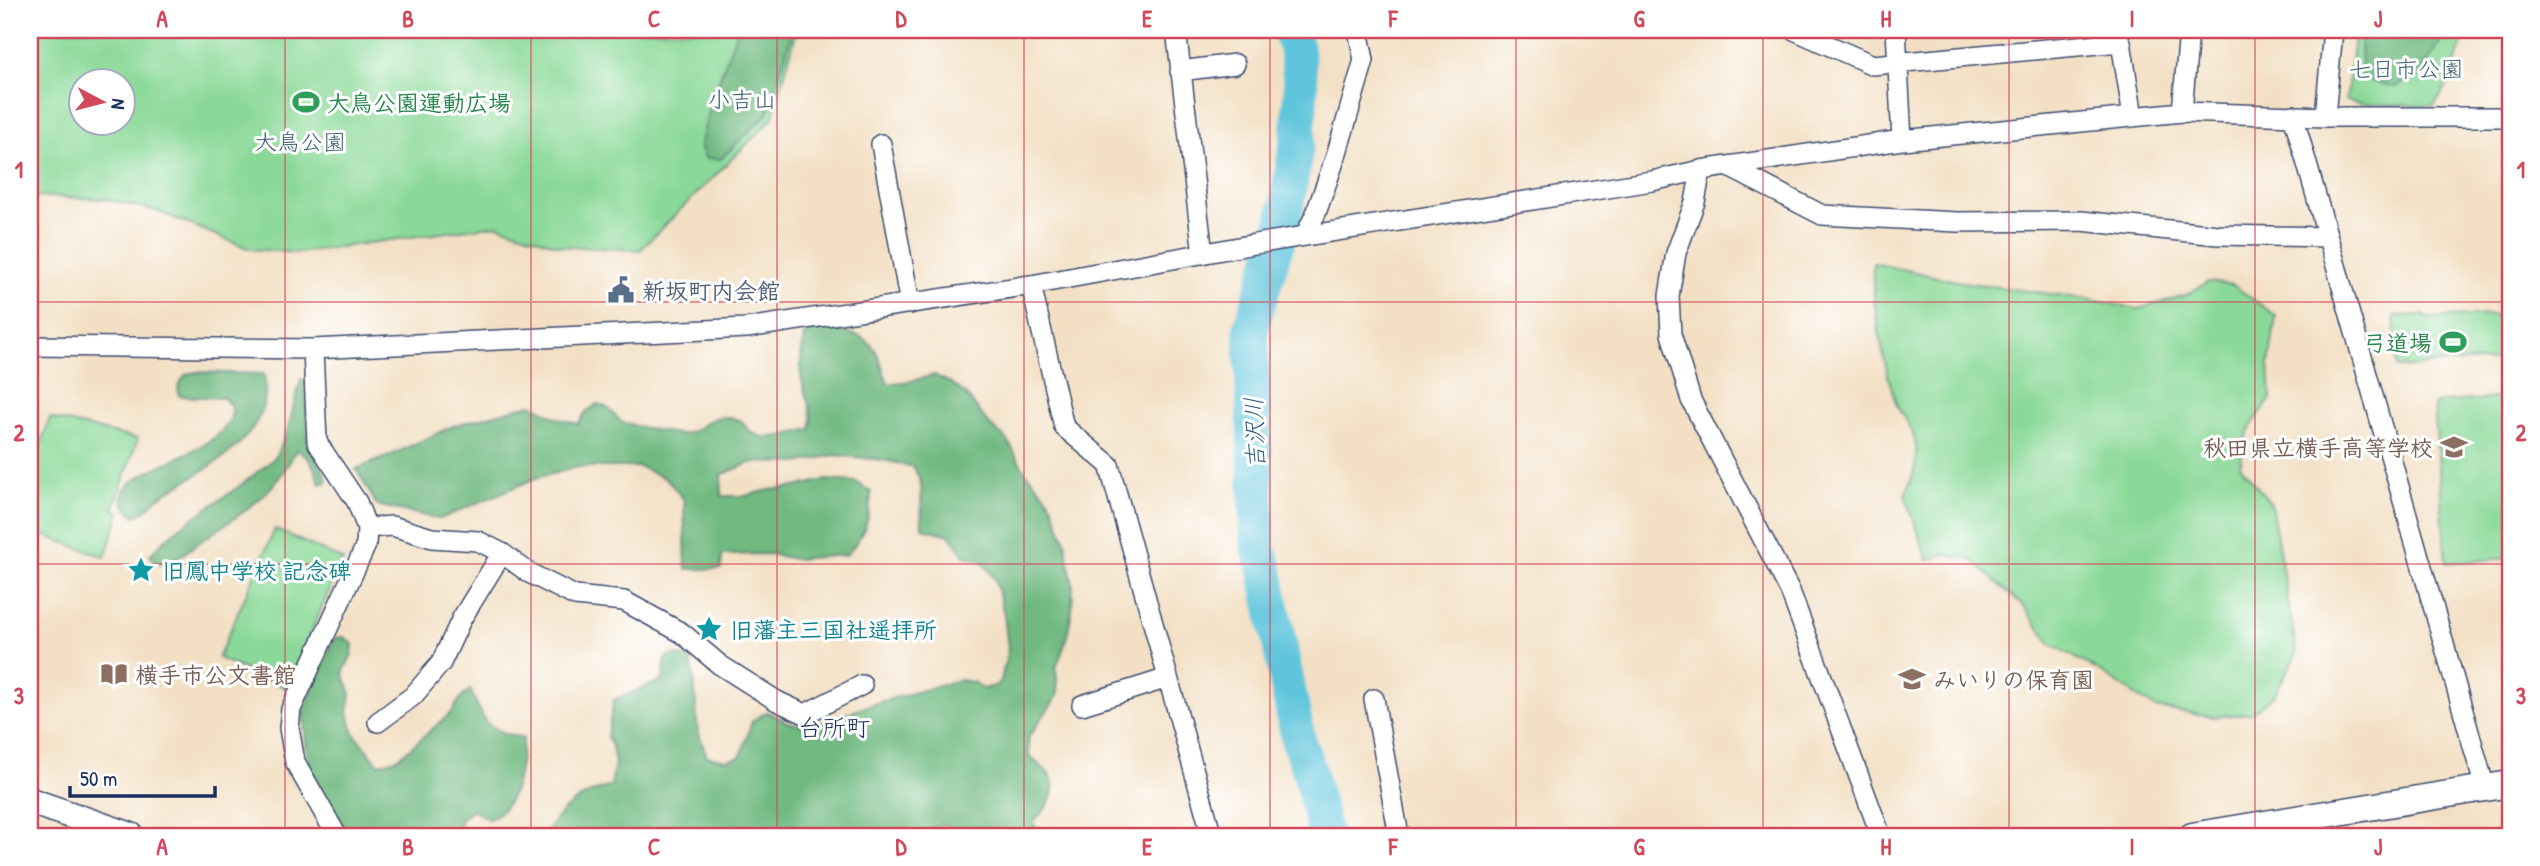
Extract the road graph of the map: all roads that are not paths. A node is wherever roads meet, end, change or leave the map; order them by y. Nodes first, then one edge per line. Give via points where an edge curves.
1 (1176, 30) edge
2 (1358, 30) edge
3 (1794, 30) edge
4 (1896, 30) edge
5 (2189, 30) edge
6 (2333, 30) edge
7 (1898, 63) junction
8 (1236, 64) dead end
9 (1180, 71) junction
10 (2182, 112) junction
11 (2293, 115) junction
12 (2133, 117) junction
13 (2325, 117) junction
14 (2510, 117) edge
15 (1902, 140) junction
16 (881, 144) dead end
17 (1727, 166) junction
18 (1701, 170) junction
19 (1305, 236) junction
20 (2328, 237) junction
21 (1203, 254) junction
22 (1031, 285) junction
23 (909, 304) junction
24 (30, 346) edge
25 (313, 349) junction
26 (367, 528) junction
27 (502, 553) junction
28 (1168, 678) junction
29 (862, 685) dead end
30 (1374, 699) dead end
31 (1083, 705) dead end
32 (378, 722) dead end
33 (2498, 786) edge
34 (30, 801) edge
35 (131, 836) edge
36 (337, 836) edge
37 (1212, 836) edge
38 (1399, 836) edge
39 (1881, 836) edge
40 (2192, 836) edge

1 - 9 street
2 - 19 street via 1364,60 1336,156
3 - 7 street via 1873,65
4 - 7 street
5 - 10 street
6 - 13 street
7 - 12 street via 2121,42
7 - 15 street
8 - 9 street
9 - 21 street
10 - 11 street
10 - 12 street
11 - 13 street
11 - 20 street
12 - 15 street
13 - 14 street
15 - 17 street
16 - 23 street
17 - 18 street
17 - 20 street via 1822,215 1957,222 2081,221 2218,236
18 - 19 street
18 - 39 street via 1676,253 1669,296 1671,334 1691,400 1790,591
19 - 21 street
20 - 33 street
21 - 22 street
22 - 23 street
22 - 28 street via 1064,427 1109,465
23 - 25 street via 747,328
24 - 25 street
25 - 26 street via 317,442 356,502
26 - 27 street via 392,526 432,538 478,541
26 - 36 street via 366,545 291,709 289,728 296,762
27 - 29 street via 529,573 575,596 624,601 682,633 720,665 777,701 805,714
27 - 32 street via 441,663 413,696
28 - 31 street
28 - 37 street
30 - 38 street
33 - 40 main road
34 - 35 main road

